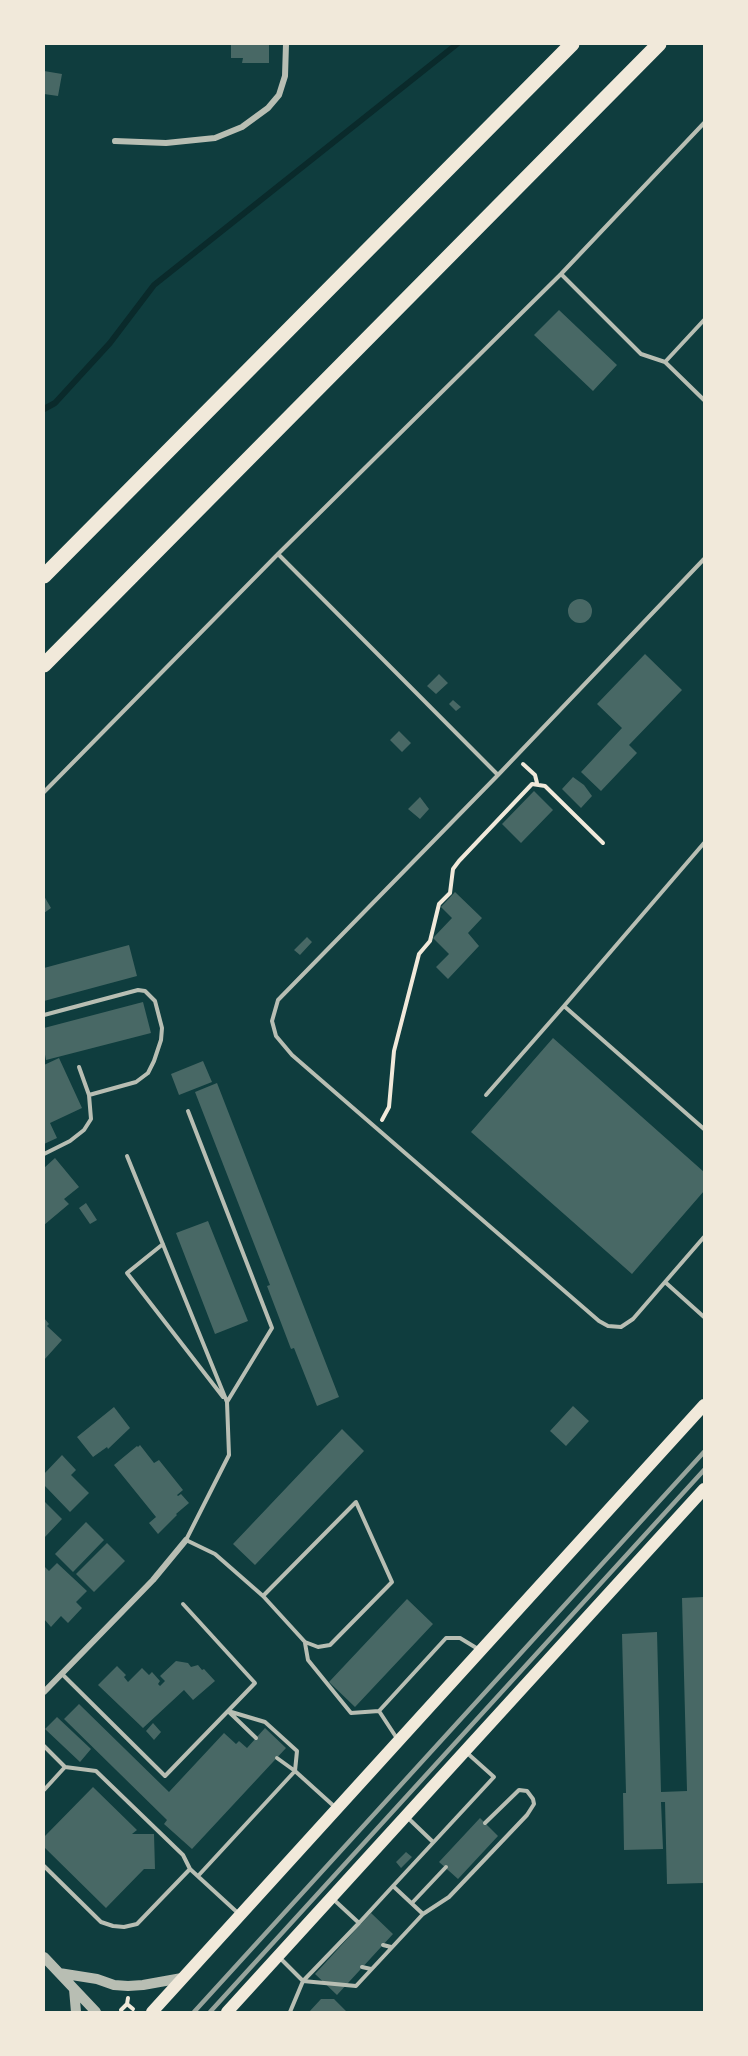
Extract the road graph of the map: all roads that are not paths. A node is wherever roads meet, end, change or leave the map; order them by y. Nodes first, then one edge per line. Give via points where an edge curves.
1 (286, 44) edge
2 (572, 44) edge
3 (659, 44) edge
4 (705, 123) edge
5 (115, 141) dead end
6 (561, 274) junction
7 (705, 320) edge
8 (666, 362) junction
9 (705, 400) edge
10 (278, 554) junction
11 (705, 559) edge
12 (44, 576) edge
13 (44, 665) edge
14 (498, 775) junction
15 (44, 792) edge
16 (705, 843) edge
17 (564, 1006) junction
18 (44, 1015) edge
19 (79, 1067) dead end
20 (89, 1095) junction
21 (486, 1095) dead end
22 (188, 1111) dead end
23 (705, 1129) edge
24 (44, 1154) edge
25 (127, 1156) dead end
26 (705, 1237) edge
27 (163, 1244) junction
28 (665, 1282) junction
29 (704, 1317) edge
30 (227, 1402) junction
31 (705, 1405) edge
32 (705, 1489) edge
33 (186, 1540) junction
34 (263, 1596) junction
35 (183, 1604) dead end
36 (305, 1642) junction
37 (481, 1651) junction
38 (62, 1674) junction
39 (44, 1692) edge
40 (228, 1711) junction
41 (379, 1711) junction
42 (256, 1738) dead end
43 (398, 1742) junction
44 (44, 1746) edge
45 (465, 1752) junction
46 (277, 1758) dead end
47 (65, 1767) junction
48 (295, 1771) junction
49 (44, 1790) edge
50 (337, 1809) junction
51 (406, 1817) junction
52 (485, 1823) dead end
53 (433, 1842) junction
54 (44, 1866) edge
55 (446, 1867) dead end
56 (190, 1869) junction
57 (198, 1876) junction
58 (393, 1886) junction
59 (332, 1898) junction
60 (412, 1903) junction
61 (423, 1914) junction
62 (240, 1915) junction
63 (358, 1923) junction
64 (383, 1946) dead end
65 (392, 1947) junction
66 (44, 1957) edge
67 (278, 1957) junction
68 (362, 1967) dead end
69 (372, 1969) junction
70 (59, 1973) junction
71 (182, 1978) junction
72 (303, 1981) junction
73 (74, 1989) junction
74 (76, 2013) edge
75 (96, 2013) edge
76 (152, 2013) edge
77 (227, 2013) edge
78 (290, 2013) edge

1 - 5 street via 285,76 279,94 268,108 242,127 215,138
2 - 12 highway
3 - 13 highway
4 - 6 lane
6 - 8 lane via 641,354
6 - 10 lane
7 - 8 lane
8 - 9 lane
10 - 14 lane
10 - 15 lane
11 - 14 lane
14 - 28 lane via 278,1000 272,1021 276,1036 292,1055 598,1321 621,1327
16 - 17 lane
17 - 21 lane
17 - 23 lane
18 - 20 lane via 138,990 146,991 155,1001 161,1040 148,1073 136,1082
19 - 20 lane
20 - 24 lane via 91,1119 84,1130
22 - 30 lane via 272,1328
25 - 27 lane
26 - 28 lane
27 - 30 lane
27 - 30 lane via 127,1273
28 - 29 lane
30 - 33 lane via 229,1455
31 - 37 main road
32 - 45 main road
33 - 34 lane via 214,1554
33 - 38 street
34 - 36 lane
34 - 36 lane via 356,1502 392,1582 330,1645 318,1647
35 - 40 lane via 255,1683
36 - 41 lane via 308,1660 351,1713
37 - 41 lane via 460,1638 446,1638
37 - 43 main road
38 - 39 street
38 - 40 lane via 165,1776
40 - 42 lane
40 - 48 lane via 265,1722 297,1751
41 - 43 lane
43 - 50 main road
44 - 47 lane
45 - 51 main road
45 - 53 lane via 494,1777
46 - 48 lane
47 - 49 lane
47 - 56 lane via 96,1771 183,1855
48 - 50 lane
48 - 57 lane
50 - 62 main road
51 - 53 lane
51 - 59 main road
52 - 61 lane via 519,1790 527,1791 534,1799 527,1815 457,1889
53 - 58 lane
54 - 56 lane via 100,1922 124,1927 137,1924
55 - 60 lane
56 - 57 lane
57 - 62 lane
58 - 60 lane
58 - 63 lane
59 - 63 lane
59 - 67 main road
60 - 61 lane
61 - 65 lane
62 - 71 main road
63 - 72 lane
64 - 65 lane
65 - 69 lane
66 - 70 street
67 - 72 lane
67 - 77 main road
68 - 69 lane
69 - 72 lane via 356,1986
70 - 71 street via 128,1986
70 - 73 street
71 - 76 main road
72 - 78 lane
73 - 74 street
73 - 75 street

